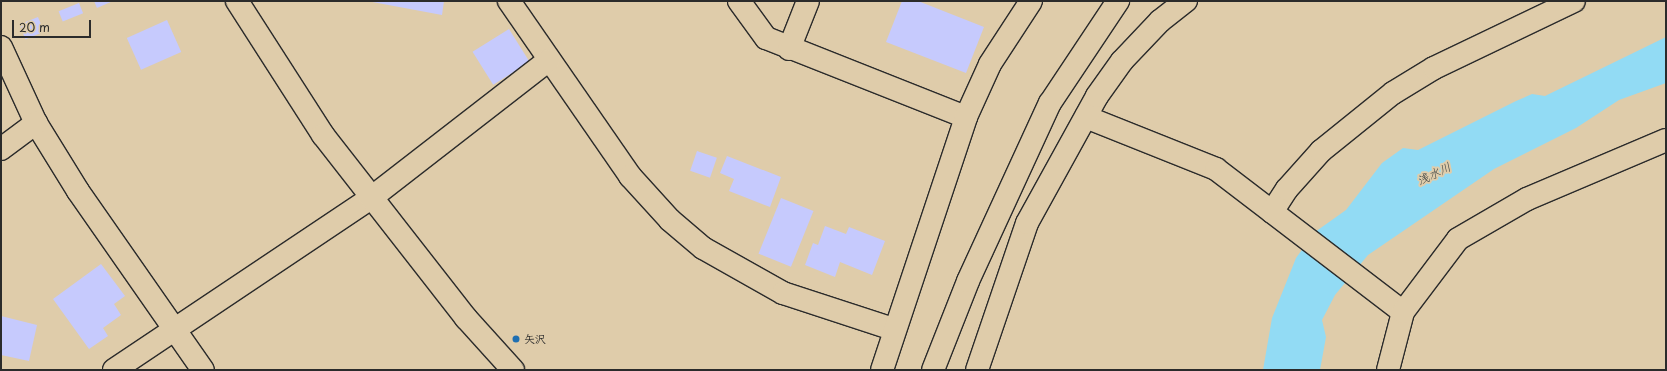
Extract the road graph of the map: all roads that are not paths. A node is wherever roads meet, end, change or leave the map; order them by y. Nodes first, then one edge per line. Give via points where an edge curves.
1 (237, 1) edge
2 (509, 1) edge
3 (739, 1) edge
4 (808, 1) edge
5 (1031, 1) edge
6 (1118, 1) edge
7 (1186, 1) edge
8 (1567, 3) edge
9 (1, 47) edge
10 (789, 49) junction
11 (549, 60) junction
12 (966, 117) junction
13 (1086, 117) junction
14 (36, 123) junction
15 (1666, 140) edge
16 (1, 149) edge
17 (371, 198) junction
18 (1272, 212) junction
19 (1403, 312) junction
20 (173, 328) junction
21 (893, 329) junction
22 (114, 370) edge
23 (203, 370) edge
24 (513, 370) edge
25 (882, 370) edge
26 (933, 370) edge
27 (976, 370) edge
28 (1388, 370) edge

1 - 17 street via 282,74
2 - 11 street
3 - 10 street via 766,38
4 - 10 street
5 - 12 street via 990,64
6 - 26 street via 1050,103 968,281
7 - 13 street via 1160,21 1122,61
8 - 18 street via 1434,68 1393,93 1321,151
9 - 14 street
10 - 12 street
11 - 17 street
11 - 21 street via 630,176 670,220 703,248 783,293
12 - 21 street
13 - 18 street via 1216,169
13 - 27 street via 1027,223
14 - 16 street
14 - 20 street via 78,191
15 - 19 street via 1527,199 1458,239
17 - 20 street
17 - 24 street via 466,318
18 - 19 street
19 - 28 street
20 - 22 street
20 - 23 street
21 - 25 street

